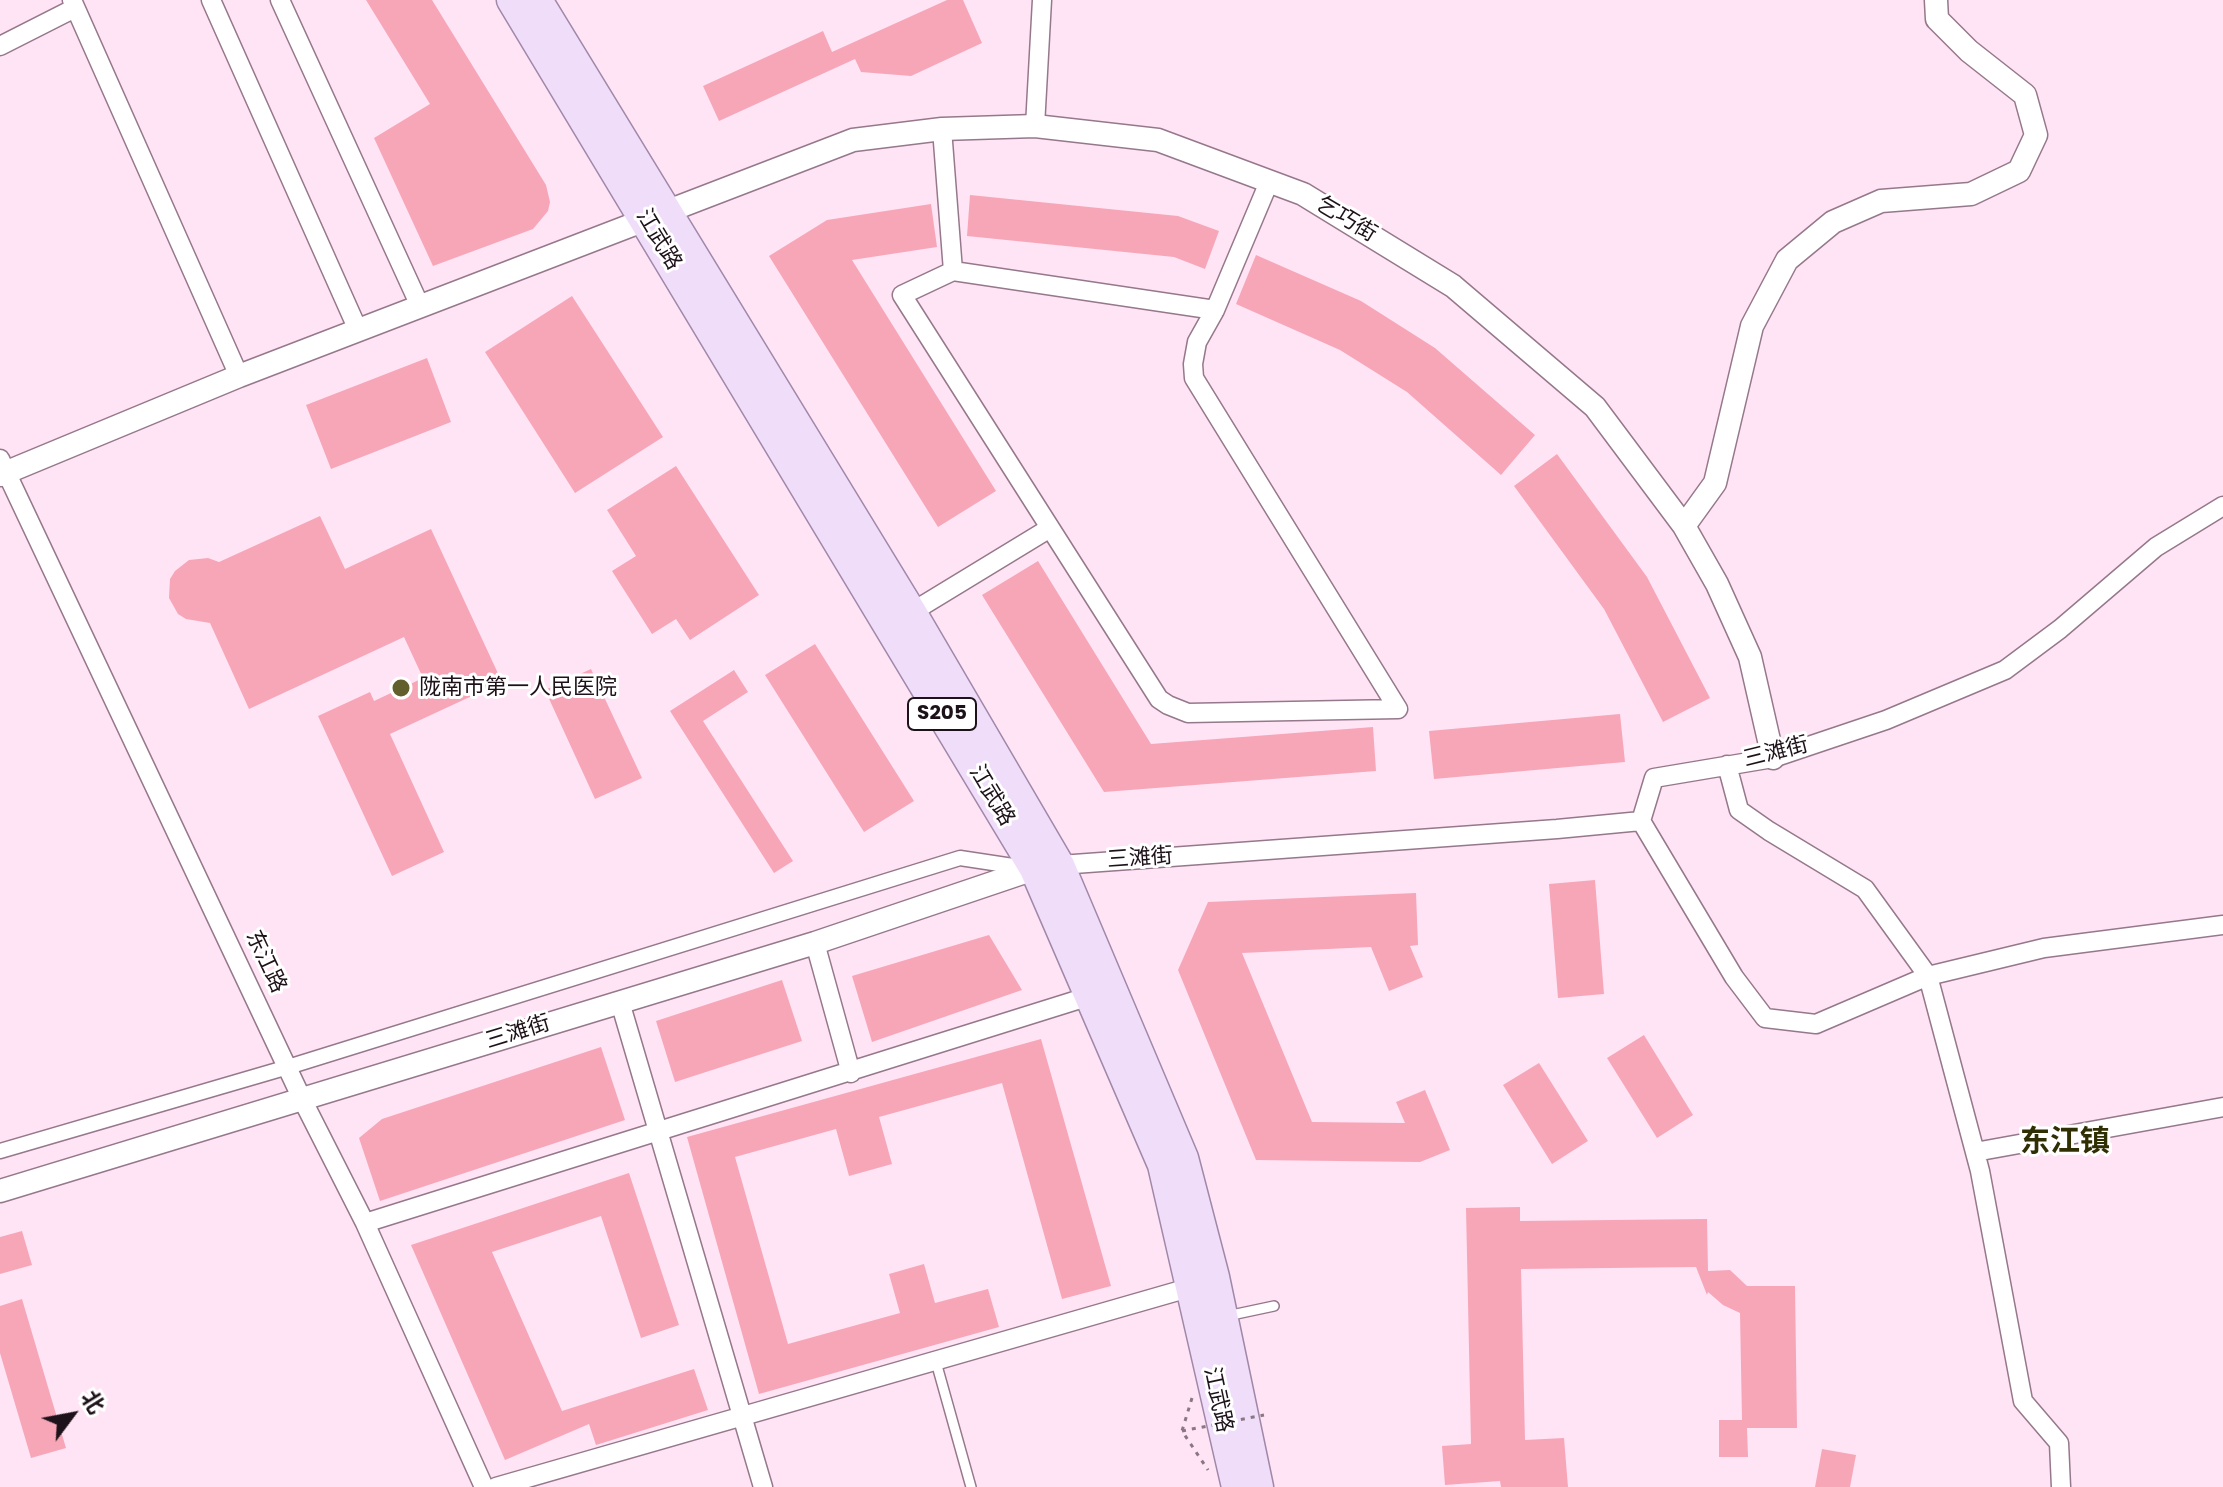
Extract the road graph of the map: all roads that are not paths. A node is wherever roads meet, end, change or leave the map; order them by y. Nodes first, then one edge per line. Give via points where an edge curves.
1 (211, 0) edge
2 (280, 0) edge
3 (511, 0) edge
4 (538, 0) edge
5 (1042, 0) edge
6 (1936, 0) edge
7 (74, 4) edge
8 (0, 46) edge
9 (1035, 126) junction
10 (942, 129) junction
11 (1269, 182) junction
12 (656, 215) junction
13 (953, 271) junction
14 (420, 306) junction
15 (1215, 310) junction
16 (358, 330) junction
17 (239, 376) junction
18 (2, 469) edge
19 (2223, 506) edge
20 (1684, 526) junction
21 (1050, 528) junction
22 (912, 612) junction
23 (1773, 758) junction
24 (1727, 765) junction
25 (1641, 821) junction
26 (1047, 867) junction
27 (2223, 925) edge
28 (815, 943) junction
29 (1928, 976) junction
30 (1090, 996) junction
31 (620, 1002) junction
32 (288, 1067) junction
33 (851, 1073) junction
34 (302, 1099) junction
35 (2223, 1107) edge
36 (659, 1133) junction
37 (0, 1151) edge
38 (1975, 1152) junction
39 (0, 1191) edge
40 (365, 1223) junction
41 (1192, 1287) junction
42 (1274, 1306) dead end
43 (1224, 1317) junction
44 (936, 1362) junction
45 (743, 1418) junction
46 (484, 1487) edge
47 (496, 1487) edge
48 (763, 1487) edge
49 (971, 1487) edge
50 (1236, 1487) edge
51 (1259, 1487) edge
52 (2061, 1487) edge

1 - 16 street
2 - 14 street
3 - 12 main road, 江武路 / S205
4 - 12 main road, 江武路 / S205
5 - 9 street
6 - 20 street via 1937,19 2025,95 2036,135 2019,171 1971,194 1881,201 1833,222 1787,260 1752,326 1715,483
7 - 8 street
7 - 17 street
9 - 10 street, 乞巧街
9 - 11 street, 乞巧街 via 1158,140
10 - 12 street, 乞巧街 via 853,140
10 - 13 street
11 - 15 street
11 - 20 street, 乞巧街 via 1303,194 1453,286 1595,407
12 - 14 street, 乞巧街
12 - 22 main road, 江武路 / S205
12 - 26 main road, 江武路 / S205
13 - 15 street
13 - 21 street via 902,295
14 - 16 street, 乞巧街
15 - 21 street via 1197,342 1194,378 1398,709 1188,713 1168,705 1153,690
16 - 17 street, 乞巧街
17 - 18 street, 乞巧街
18 - 32 street, 东江路
19 - 23 street, 三滩街 via 2156,547 2005,670 1886,720
20 - 23 street, 乞巧街 via 1750,657
21 - 22 street
22 - 26 main road, 江武路 / S205
23 - 24 street, 三滩街
24 - 25 street, 三滩街 via 1654,778
24 - 29 street via 1739,810 1865,889
25 - 26 street, 三滩街
25 - 29 street via 1734,977 1765,1018 1816,1024
26 - 28 street, 三滩街
26 - 30 main road, 江武路 / S205
26 - 32 street via 960,858
26 - 43 main road, 江武路 / S205 via 1184,1158
27 - 29 street via 2044,948
28 - 31 street, 三滩街
28 - 33 street
29 - 38 street
30 - 33 street
30 - 41 main road, 江武路 / S205 via 1162,1165
31 - 34 street, 三滩街
31 - 36 street
32 - 34 street, 东江路
32 - 37 street
33 - 36 street
34 - 39 street, 三滩街
34 - 40 street, 东江路
35 - 38 street
36 - 40 street
36 - 45 street
38 - 52 street via 2023,1401 2059,1443
40 - 46 street, 东江路
41 - 44 street
41 - 50 main road, 江武路 / S205
42 - 43 lane
43 - 51 main road, 江武路 / S205
44 - 45 street
44 - 49 lane
45 - 47 street
45 - 48 street

